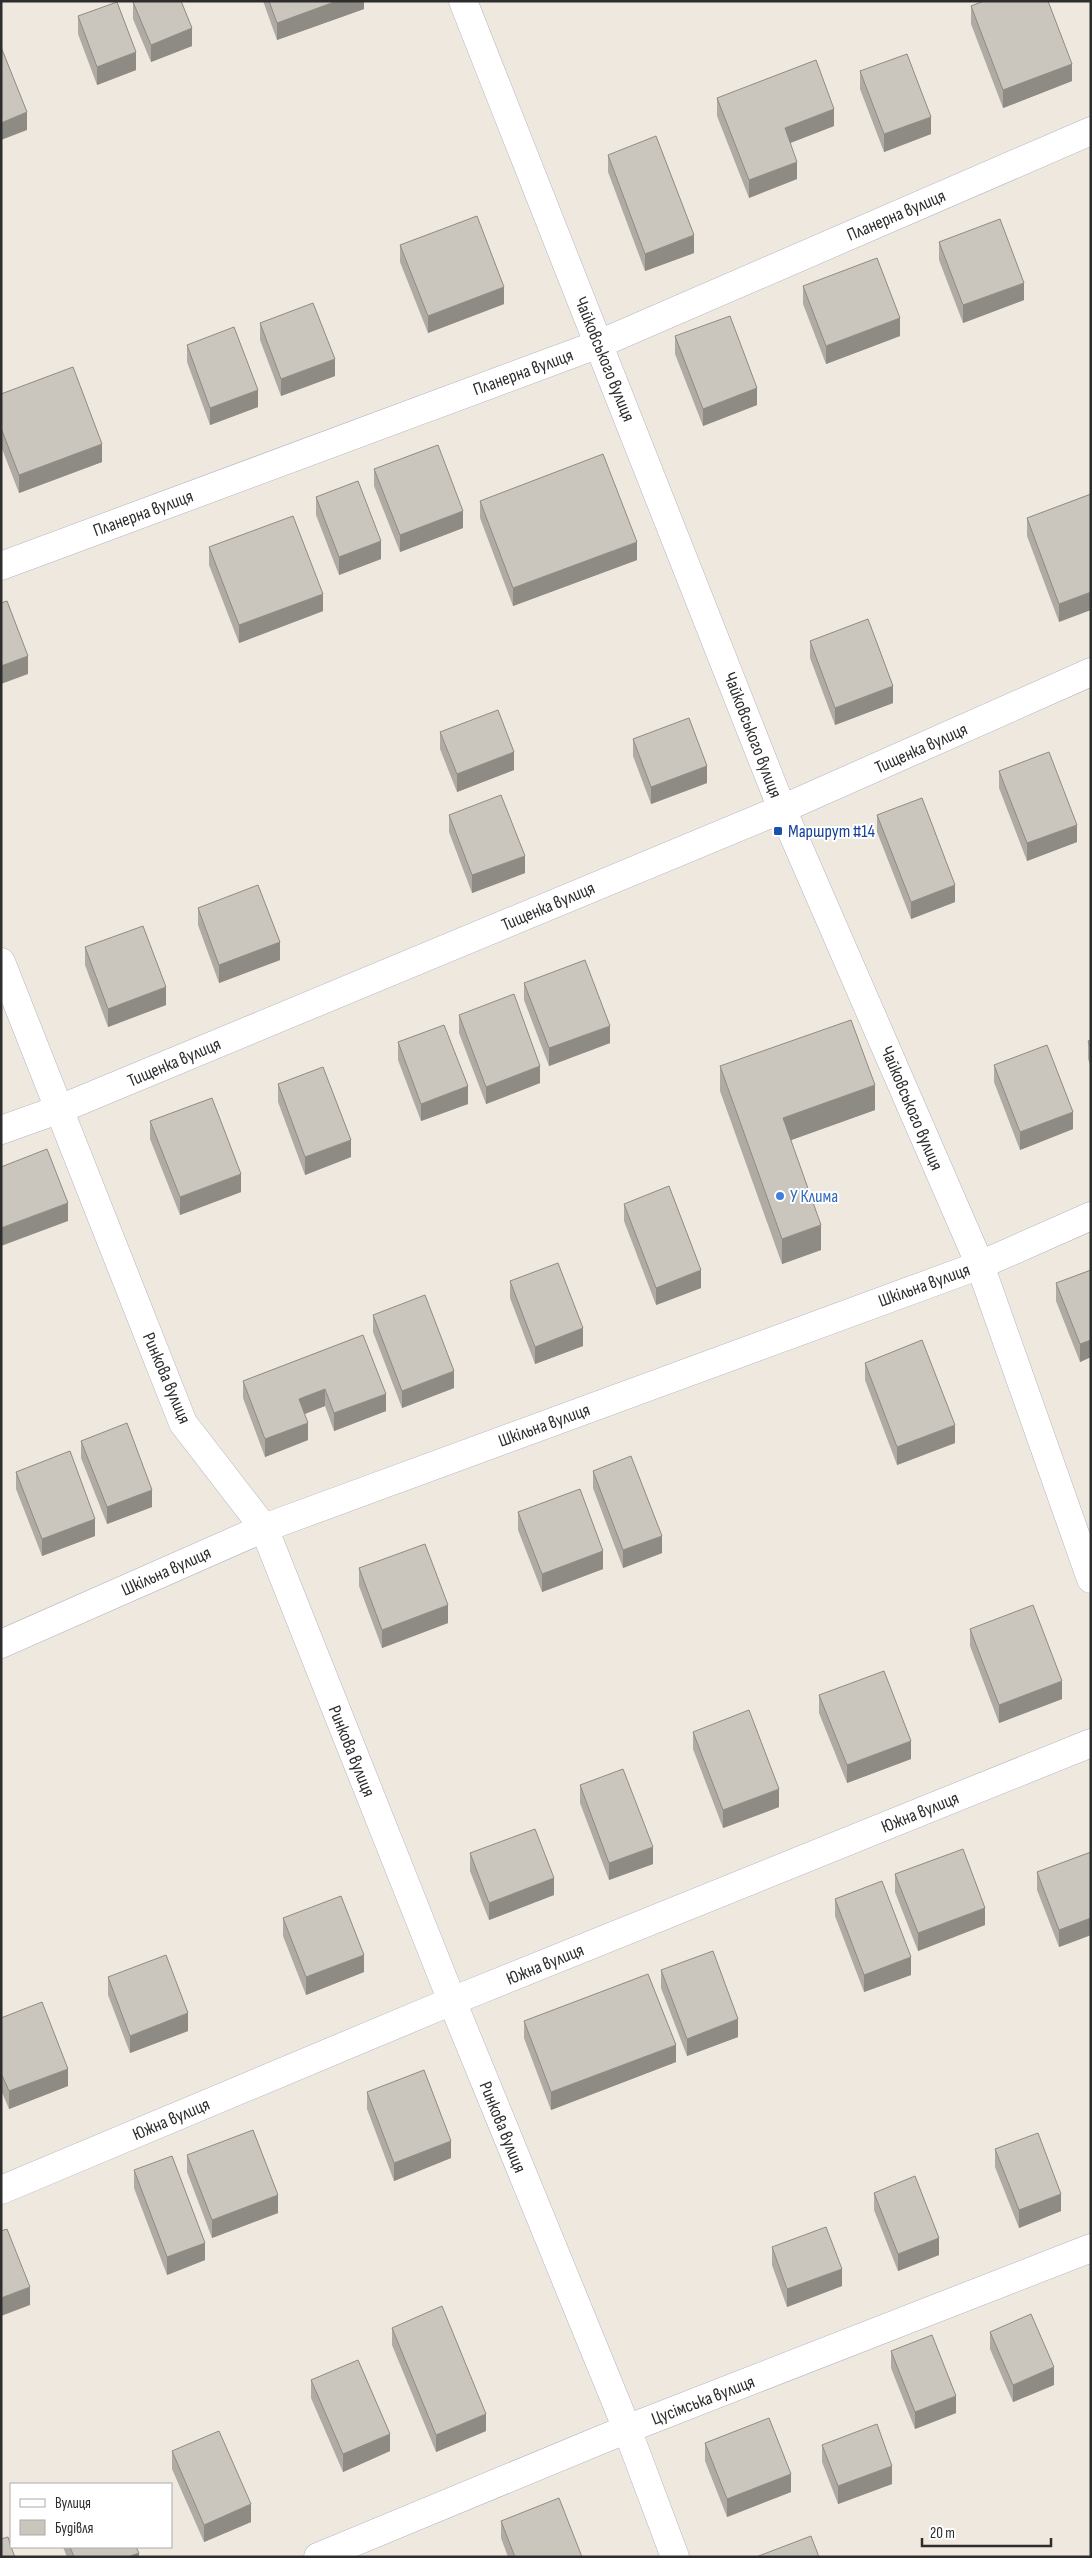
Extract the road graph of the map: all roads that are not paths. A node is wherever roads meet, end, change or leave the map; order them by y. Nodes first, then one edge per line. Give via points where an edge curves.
1 (463, 1) edge
2 (1091, 131) edge
3 (599, 344) junction
4 (1, 566) edge
5 (1091, 672) edge
6 (782, 809) junction
7 (1, 962) edge
8 (60, 1109) junction
9 (1, 1130) edge
10 (1091, 1216) edge
11 (980, 1265) junction
12 (264, 1528) junction
13 (1091, 1579) edge
14 (1, 1644) edge
15 (1091, 1743) edge
16 (452, 2001) junction
17 (1, 2190) edge
18 (1091, 2248) edge
19 (627, 2429) junction
20 (318, 2557) edge
21 (675, 2557) edge

1 - 3 street, Чайковського вулиця
2 - 3 street, Планерна вулиця
3 - 4 street, Планерна вулиця
3 - 6 street, Чайковського вулиця
5 - 6 street, Тищенка вулиця
6 - 8 street, Тищенка вулиця
6 - 11 street, Чайковського вулиця
7 - 8 street, Ринкова вулиця
8 - 9 street, Тищенка вулиця
8 - 12 street, Ринкова вулиця via 183,1423
10 - 11 street, Шкільна вулиця
11 - 12 street, Шкільна вулиця
11 - 13 street, Чайковського вулиця
12 - 14 street, Шкільна вулиця
12 - 16 street, Ринкова вулиця
15 - 16 street, Южна вулиця
16 - 17 street, Южна вулиця
16 - 19 street, Ринкова вулиця
18 - 19 street, Цусімська вулиця
19 - 20 street, Цусімська вулиця
19 - 21 street, Ринкова вулиця

